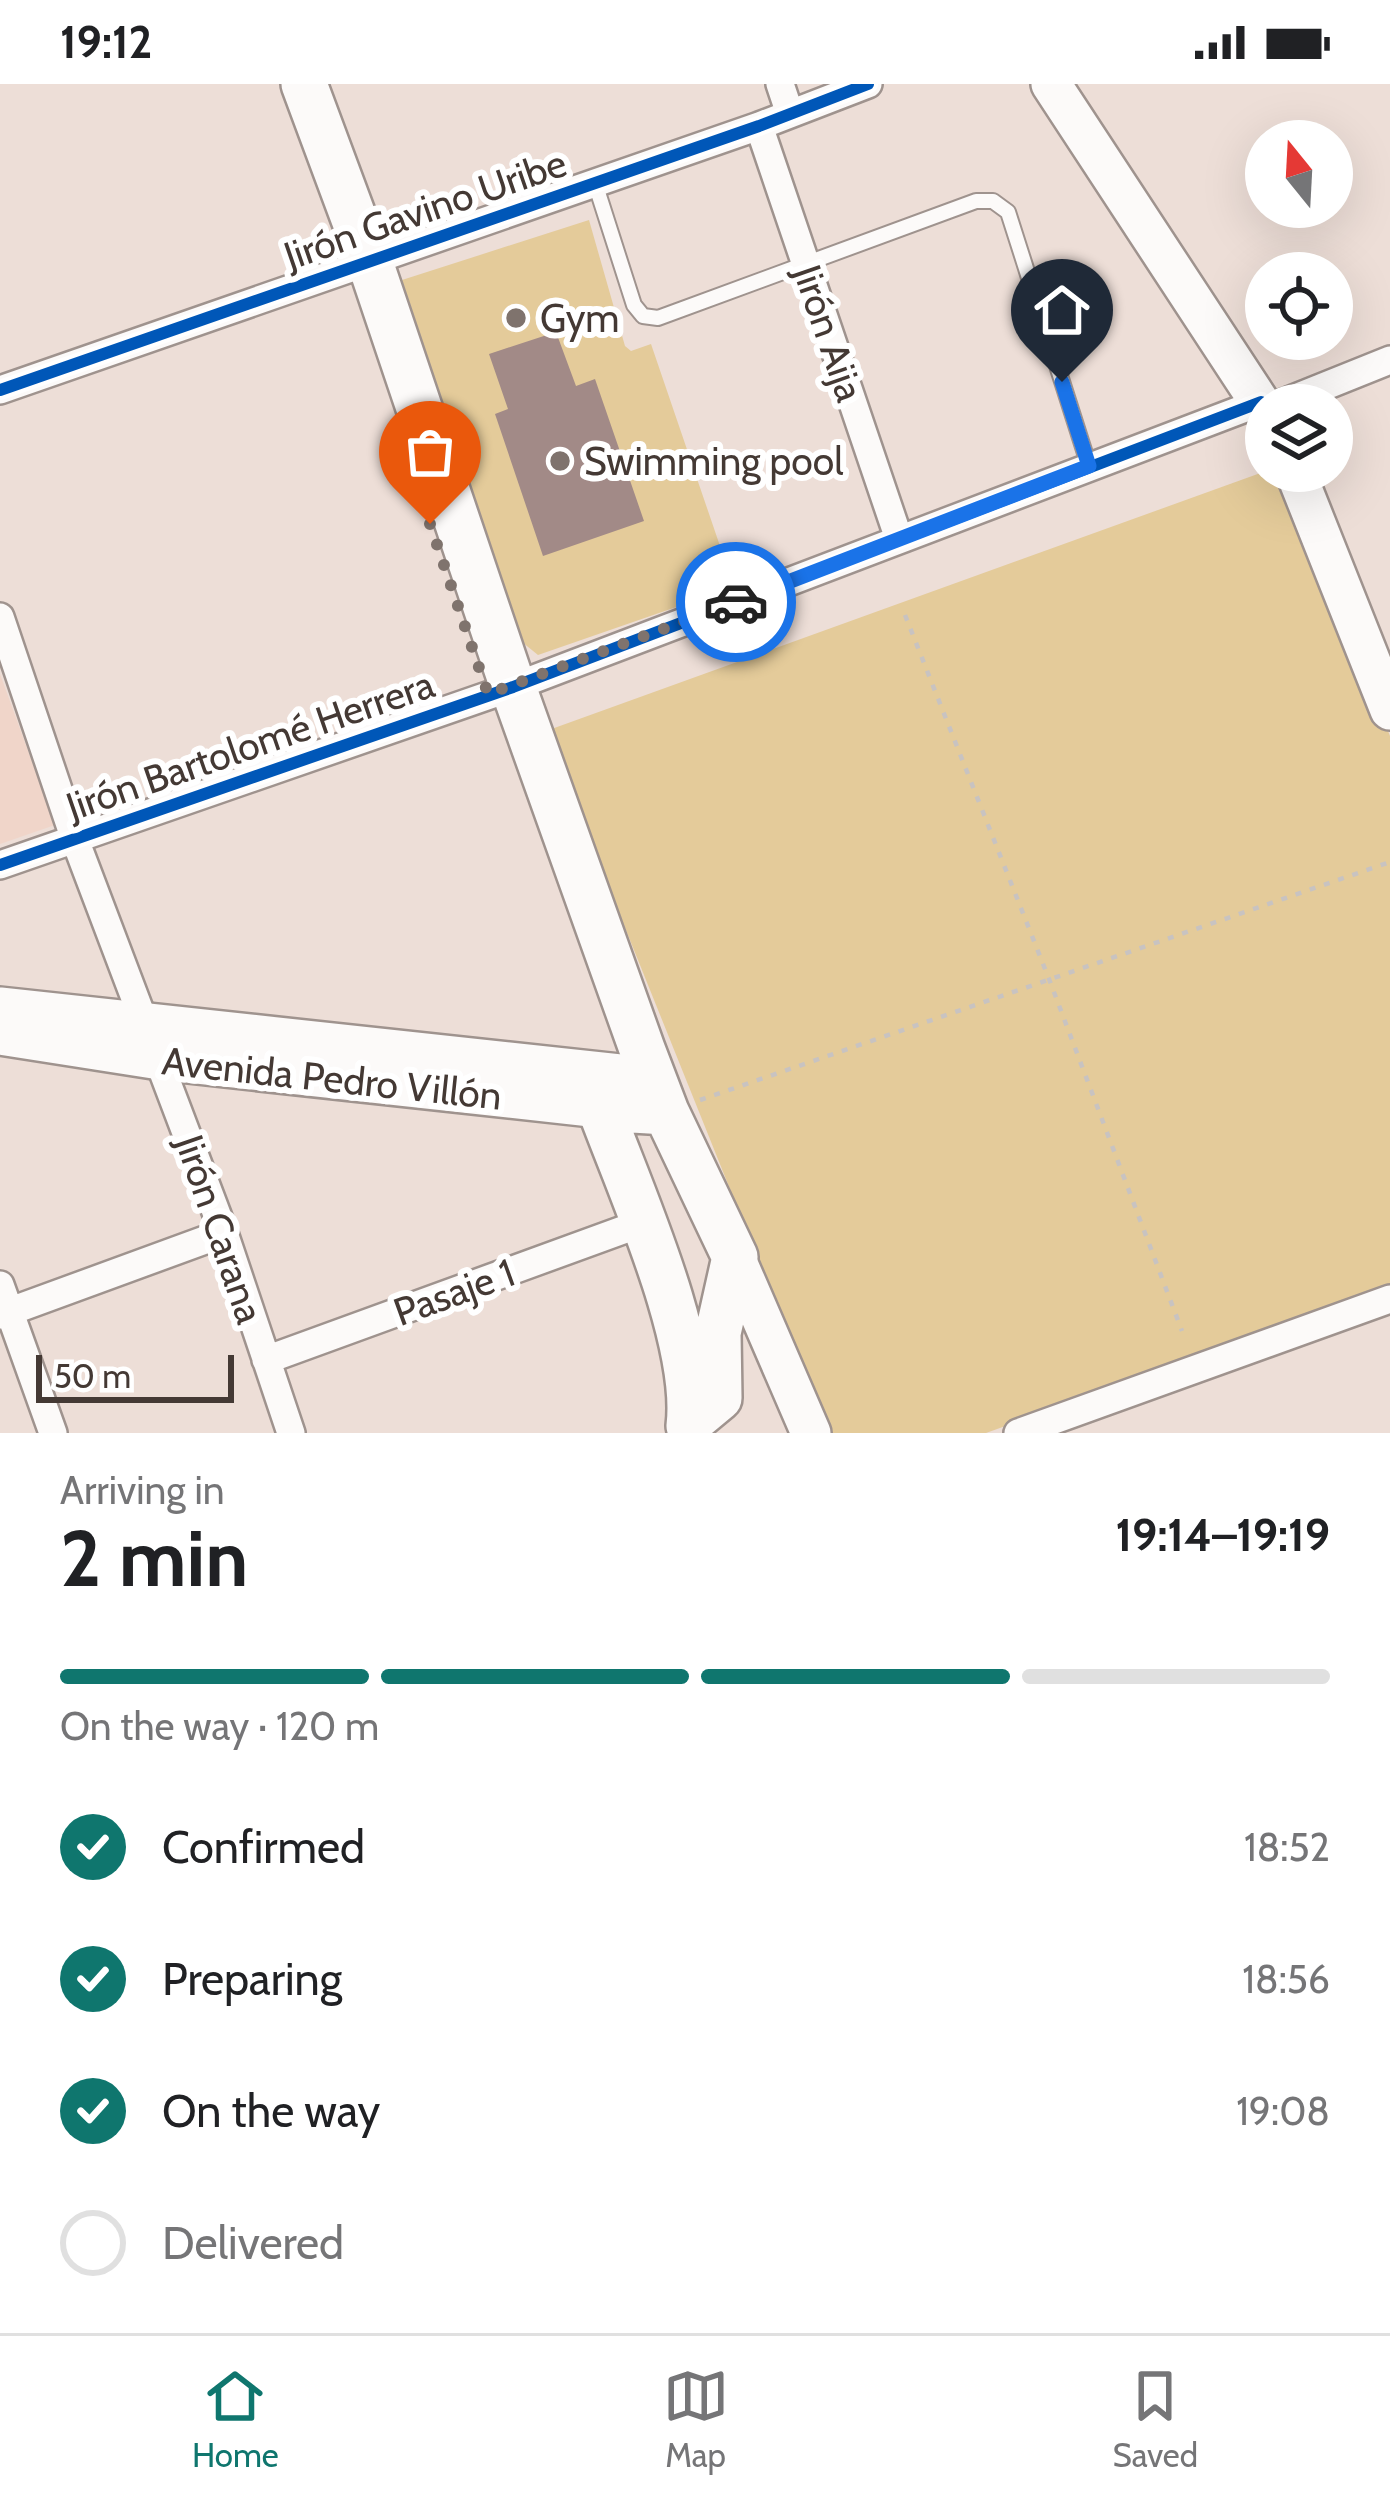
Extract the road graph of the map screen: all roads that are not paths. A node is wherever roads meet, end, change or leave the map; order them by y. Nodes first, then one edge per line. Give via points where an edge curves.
1 (271, 84) edge
2 (304, 84) edge
3 (779, 84) edge
4 (868, 84) edge
5 (1051, 84) edge
6 (790, 115) junction
7 (759, 126) junction
8 (595, 183) junction
9 (804, 262) junction
10 (355, 264) junction
11 (1390, 360) edge
12 (1251, 384) edge
13 (1328, 384) edge
14 (0, 390) edge
15 (1245, 415) edge
16 (1089, 466) junction
17 (1304, 492) edge
18 (899, 538) junction
19 (0, 617) edge
20 (1379, 647) edge
21 (500, 691) junction
22 (1390, 710) edge
23 (74, 837) junction
24 (0, 865) edge
25 (0, 1007) edge
26 (0, 1035) edge
27 (153, 1043) junction
28 (610, 1091) junction
29 (666, 1112) junction
30 (642, 1223) junction
31 (224, 1233) junction
32 (735, 1257) junction
33 (0, 1285) edge
34 (1390, 1299) edge
35 (5, 1314) edge
36 (266, 1360) junction
37 (681, 1429) edge
38 (52, 1433) edge
39 (291, 1433) edge
40 (811, 1433) edge
41 (1018, 1433) edge

1 - 10 main road
2 - 10 main road
3 - 6 street
4 - 6 street, Jirón Gavino Uribe
5 - 12 street
6 - 7 street, Jirón Gavino Uribe
7 - 8 street, Jirón Gavino Uribe
7 - 9 street, Jirón Aija
8 - 9 lane via 643,316 658,318
8 - 10 street, Jirón Gavino Uribe
9 - 16 lane via 976,201 1009,212
9 - 18 street, Jirón Aija
10 - 14 street, Jirón Gavino Uribe
10 - 21 main road
11 - 13 street, Jirón Bartolomé Herrera
15 - 16 street, Jirón Bartolomé Herrera
16 - 18 street, Jirón Bartolomé Herrera
17 - 20 street
18 - 21 street, Jirón Bartolomé Herrera
19 - 23 street, Jirón Carana
20 - 22 street
21 - 23 street, Jirón Bartolomé Herrera
21 - 28 main road
21 - 29 main road
23 - 24 street, Jirón Bartolomé Herrera
23 - 27 street, Jirón Carana
25 - 27 street, Avenida Pedro Villón
26 - 27 street, Avenida Pedro Villón
27 - 28 street, Avenida Pedro Villón
27 - 31 street, Jirón Carana
28 - 29 main road
28 - 30 main road
29 - 32 main road
30 - 36 street, Pasaje 1
30 - 37 main road via 688,1366 692,1391
31 - 35 street
31 - 36 street, Jirón Carana
32 - 37 main road via 718,1333 718,1398
32 - 40 street
33 - 35 street
34 - 41 street
35 - 38 street
36 - 39 street, Jirón Carana

